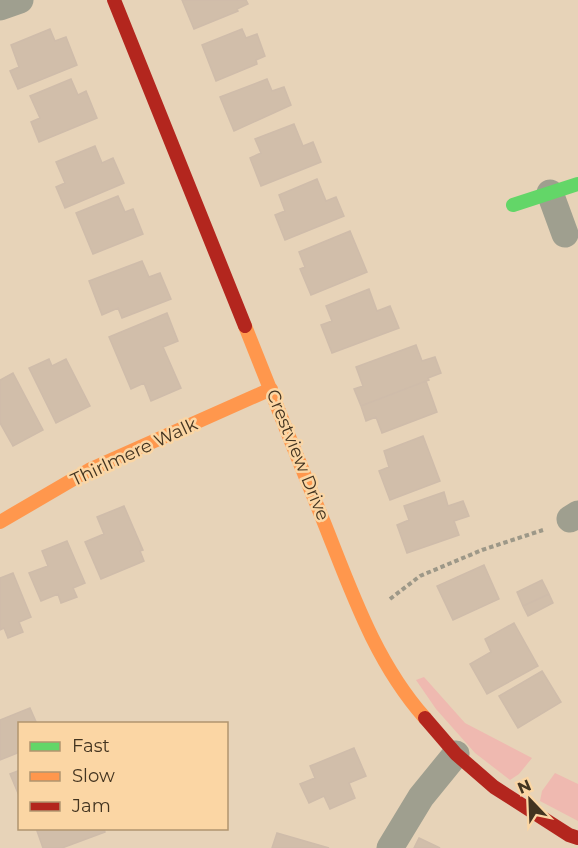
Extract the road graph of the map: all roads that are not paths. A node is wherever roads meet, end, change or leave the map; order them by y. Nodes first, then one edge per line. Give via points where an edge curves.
1 (20, 0) edge
2 (114, 0) edge
3 (0, 7) edge
4 (578, 184) edge
5 (550, 193) junction
6 (513, 205) dead end
7 (565, 234) dead end
8 (271, 389) junction
9 (0, 522) edge
10 (456, 754) junction
11 (578, 838) edge
12 (390, 848) edge

1 - 3 street
2 - 8 street, Crestview Drive
4 - 5 street
5 - 6 street
5 - 7 street
8 - 9 street, Thirlmere Walk via 89,470
8 - 10 street, Crestview Drive via 385,664 413,705
10 - 11 street, Crestview Drive via 494,787
10 - 12 street via 422,797

